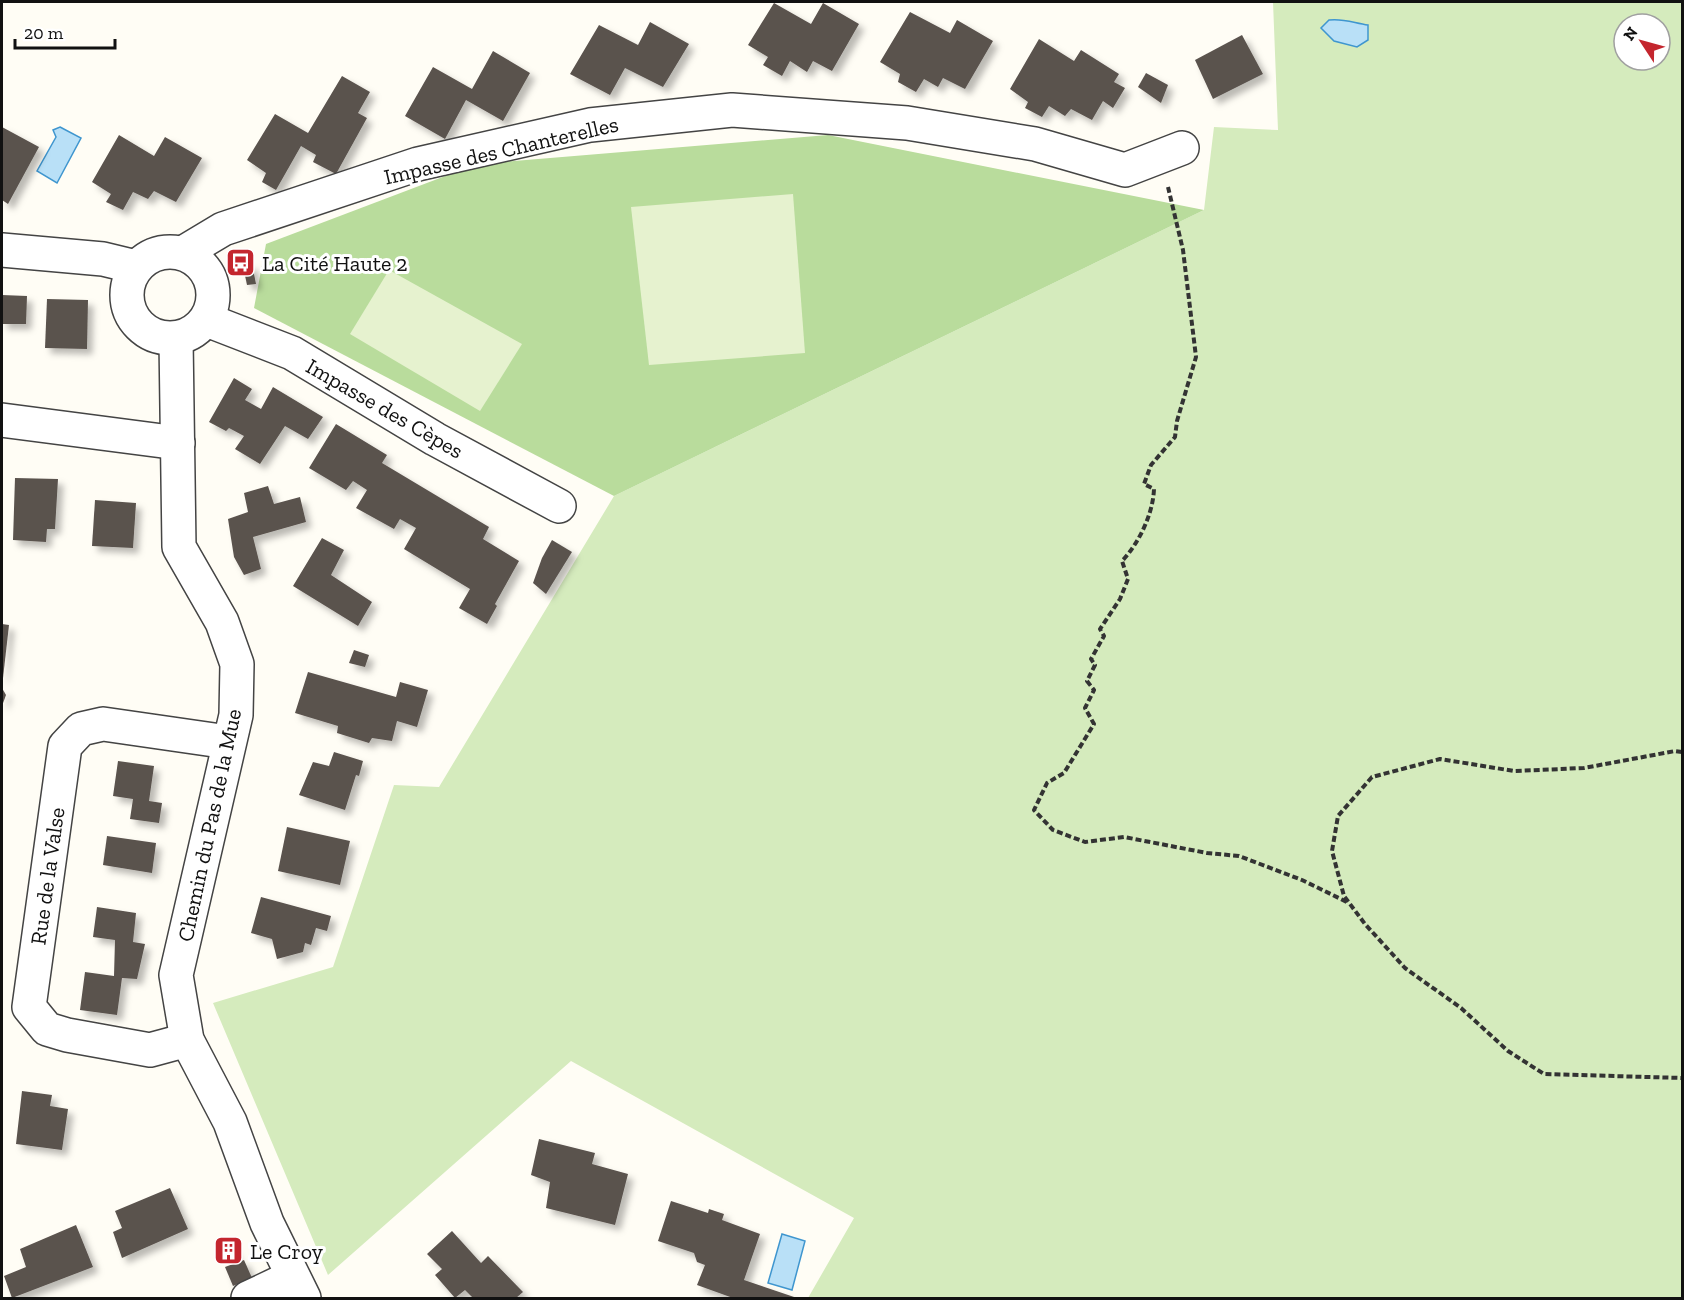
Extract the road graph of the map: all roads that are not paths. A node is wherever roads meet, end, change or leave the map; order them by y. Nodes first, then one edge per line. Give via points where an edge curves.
1 (1170, 153) road end
2 (2, 250) edge
3 (183, 253) junction
4 (136, 267) junction
5 (207, 320) junction
6 (177, 339) junction
7 (2, 420) edge
8 (178, 443) junction
9 (559, 506) dead end
10 (228, 742) junction
11 (187, 1040) junction
12 (298, 1288) edge
13 (248, 1299) edge

1 - 3 street, Impasse des Chanterelles via 1125,170 1035,144 907,123 732,110 590,125 418,164 223,229
2 - 4 street via 103,258
3 - 4 street via 155,253
3 - 5 street via 201,263 214,294
4 - 6 street via 128,283 127,306 138,326 161,339
5 - 6 street via 196,331
5 - 9 street, Impasse des Cèpes via 292,353 435,439
6 - 8 street, Chemin du Pas de la Mue
7 - 8 street
8 - 10 street, Chemin du Pas de la Mue via 179,547 222,622 237,664 236,715
10 - 11 street, Chemin du Pas de la Mue via 177,975
10 - 11 street, Rue de la Valse via 102,724 81,729 65,746 29,1007 47,1029 67,1035 150,1050
11 - 12 street, Chemin du Pas de la Mue via 230,1122 267,1223
12 - 13 street

